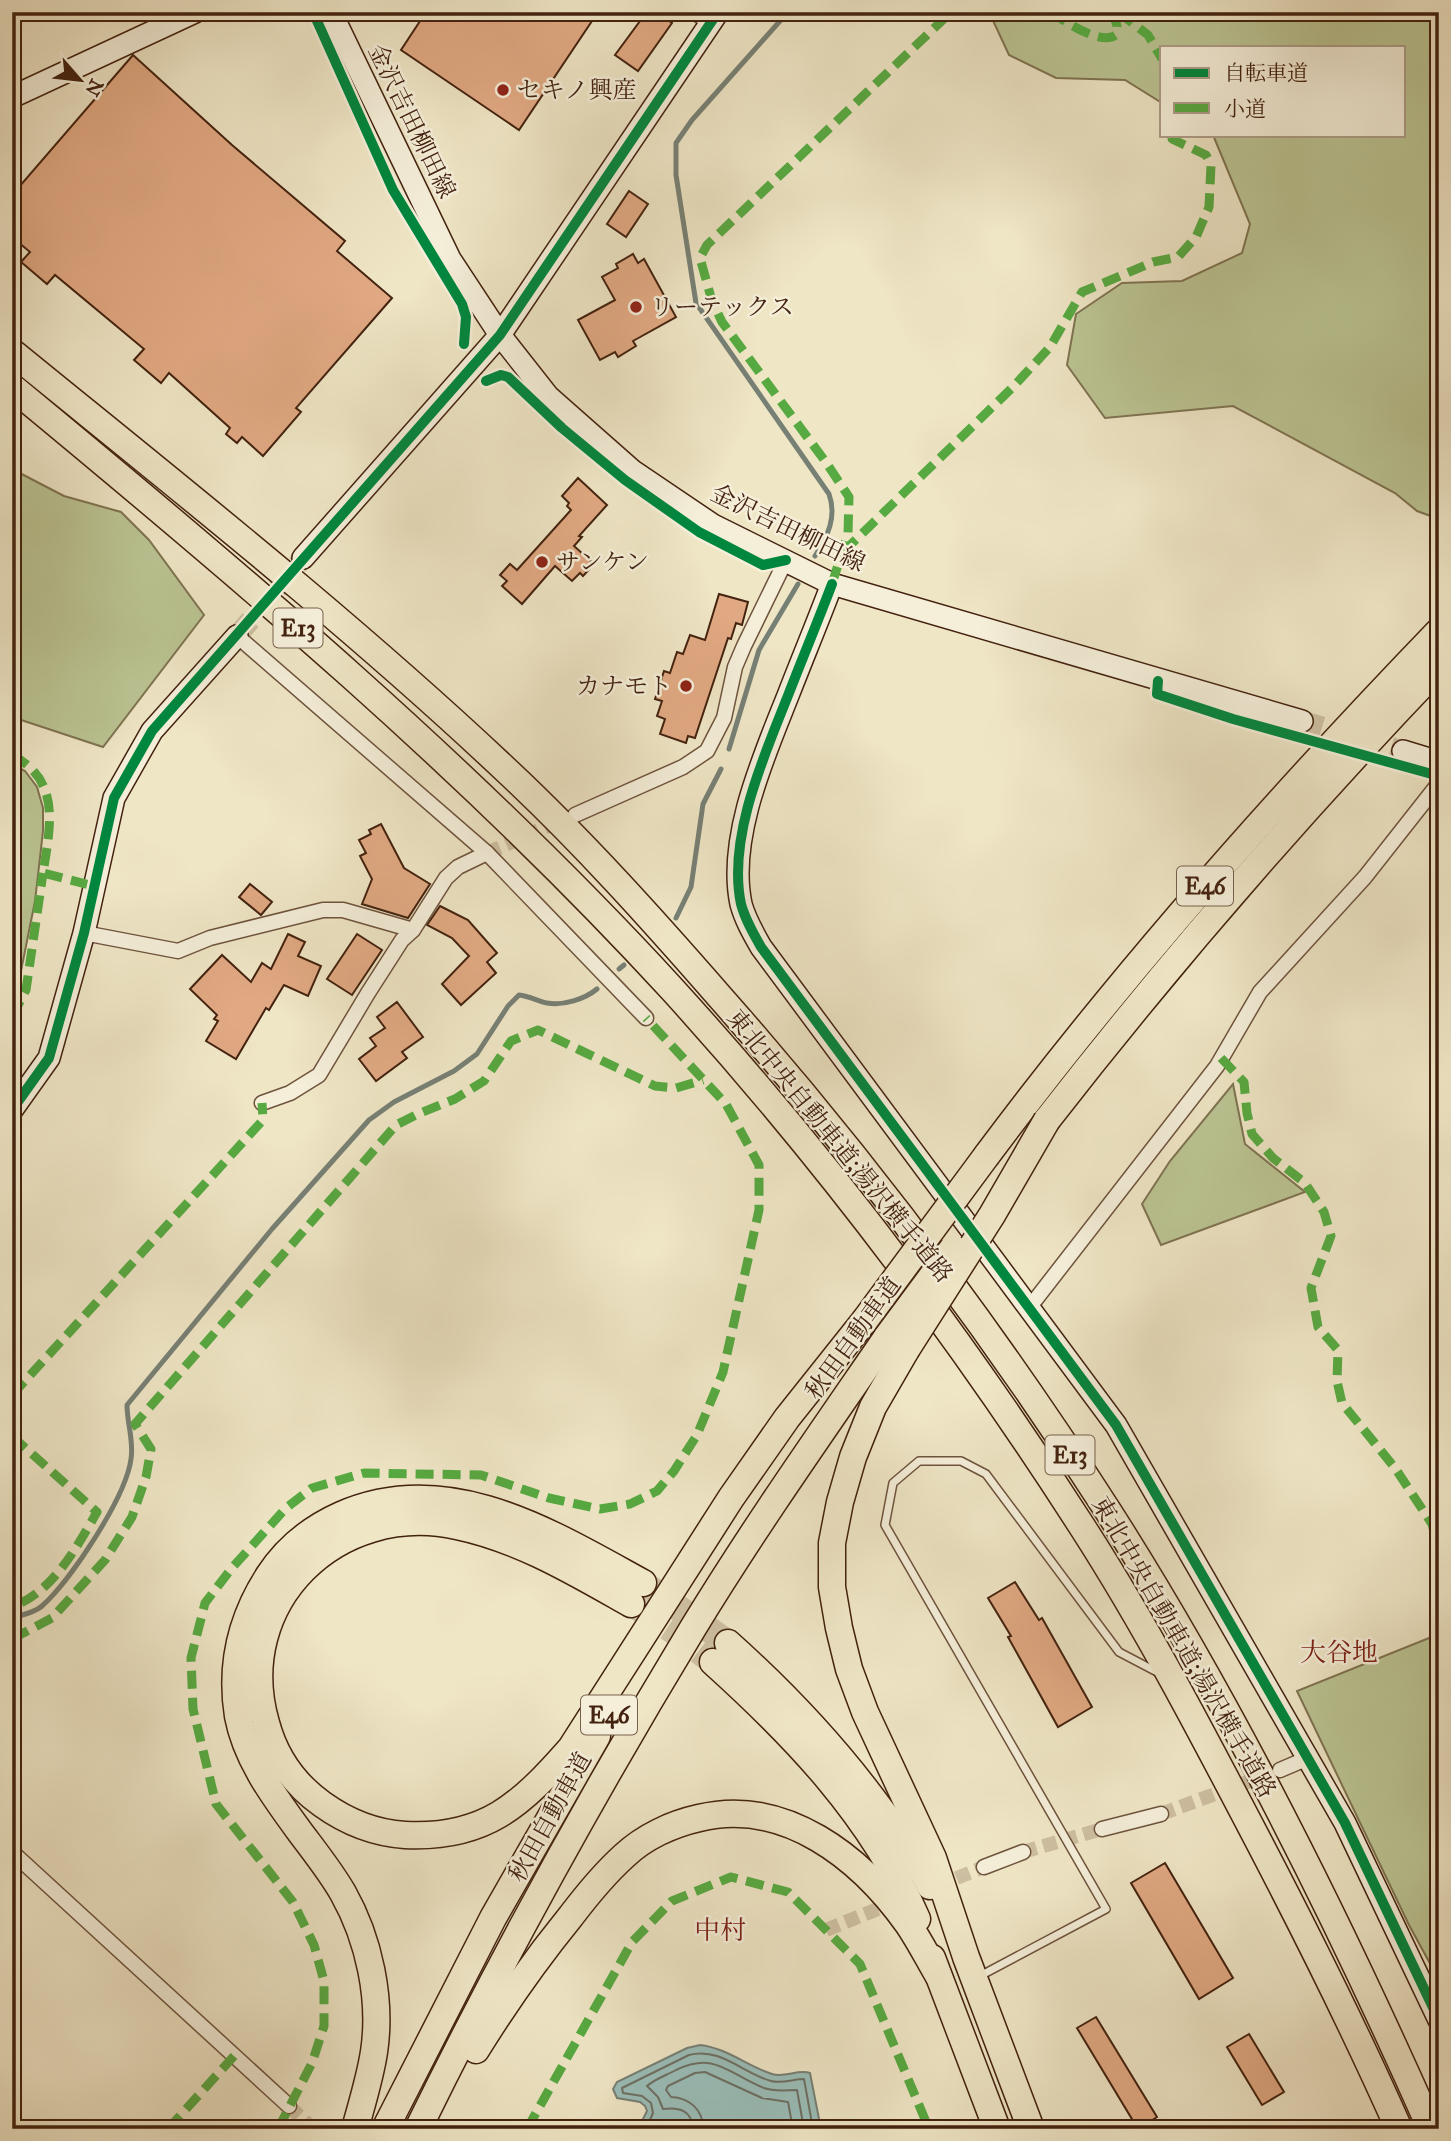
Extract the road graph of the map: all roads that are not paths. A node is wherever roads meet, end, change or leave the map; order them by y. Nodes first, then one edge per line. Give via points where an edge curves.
1 (195, 12) edge
2 (331, 12) edge
3 (708, 16) edge
4 (12, 97) edge
5 (500, 335) junction
6 (12, 352) edge
7 (12, 387) edge
8 (303, 558) tunnel mouth
9 (786, 560) junction
10 (832, 584) junction
11 (1439, 631) edge
12 (237, 636) joint
13 (1439, 667) edge
14 (1302, 721) tunnel mouth
15 (1404, 751) tunnel mouth
16 (1439, 762) edge
17 (1439, 783) edge
18 (575, 815) tunnel mouth
19 (486, 853) junction
20 (413, 930) junction
21 (84, 933) junction
22 (646, 1018) dead end
23 (262, 1103) dead end
24 (12, 1110) edge
25 (1029, 1308) junction
26 (865, 1320) junction
27 (896, 1344) junction
28 (1172, 1679) junction
29 (1308, 1758) junction
30 (1219, 1765) junction
31 (1280, 1770) tunnel mouth
32 (1161, 1814) tunnel mouth
33 (1102, 1829) tunnel mouth
34 (1023, 1852) tunnel mouth
35 (12, 1853) edge
36 (984, 1867) tunnel mouth
37 (970, 1968) junction
38 (938, 1975) junction
39 (1439, 2020) edge
40 (289, 2106) tunnel mouth
41 (355, 2129) edge
42 (385, 2129) edge
43 (418, 2129) edge
44 (430, 2129) edge
45 (997, 2129) edge
46 (1031, 2129) edge
47 (1386, 2129) edge
48 (1399, 2129) edge
49 (1431, 2129) edge

1 - 4 street
2 - 5 street, 金沢吉田柳田線 via 450,259
3 - 5 street
5 - 8 street
5 - 9 street, 金沢吉田柳田線 via 548,396 633,471 713,525
6 - 49 highway, 東北中央自動車道;湯沢横手道路 / E13 via 230,529 507,771 689,961 871,1178 1029,1392 1176,1625 1319,1889
7 - 28 highway, 東北中央自動車道;湯沢横手道路 / E13 via 211,551 368,690 551,864 679,997 856,1208 943,1322 1086,1533
9 - 10 street, 金沢吉田柳田線
9 - 18 street via 735,667 724,718 707,751 683,767
10 - 14 street, 金沢吉田柳田線
10 - 25 street via 766,751 747,816 739,852 741,904 761,947
11 - 26 highway, 秋田自動車道 / E46, bridge via 1255,828 1146,954 987,1155
12 - 19 street
12 - 21 street via 152,731 114,798
13 - 27 highway, E46, bridge via 1275,844 1123,1023 1048,1120 992,1215
15 - 16 street
17 - 25 street via 1365,877 1260,992 1217,1066
19 - 20 street via 446,878
19 - 22 street
20 - 21 street via 342,910 323,910 178,951
20 - 23 street via 401,940 319,1075
21 - 24 street via 49,1058
25 - 29 street via 1116,1425
26 - 41 highway via 731,1498 570,1748 543,1780 489,1821 458,1833 428,1836 372,1829 335,1813 308,1794 286,1769 261,1707 258,1674 262,1643 274,1610 294,1578 320,1553 352,1535 385,1524 419,1522 456,1525 496,1536 637,1594 546,1532 504,1514 427,1497 372,1504 329,1521 296,1542 255,1596 237,1658 239,1720 268,1786 343,1894 358,1924 372,1977 374,2050
26 - 42 highway, 秋田自動車道 / E46 via 671,1609 493,1918
27 - 37 highway via 840,1502 832,1543 832,1587 849,1669 933,1858
27 - 43 highway, 秋田自動車道 / E46 via 793,1474 695,1626 517,1936
28 - 30 highway, 東北中央自動車道;湯沢横手道路 / E13
28 - 37 lane via 1119,1652 986,1474 961,1461 919,1461 893,1483 885,1525 1106,1909
29 - 31 street
29 - 39 street via 1345,1824
30 - 47 highway
30 - 48 highway, 東北中央自動車道;湯沢横手道路 / E13
32 - 33 street
34 - 36 street
35 - 40 street
37 - 38 highway via 928,1881 874,1801 772,1683 721,1653 881,1849 908,1899
37 - 46 highway
38 - 44 highway via 887,1896 857,1867 811,1834 774,1819 741,1813 684,1821 625,1854 593,1888 504,2005
38 - 45 highway

